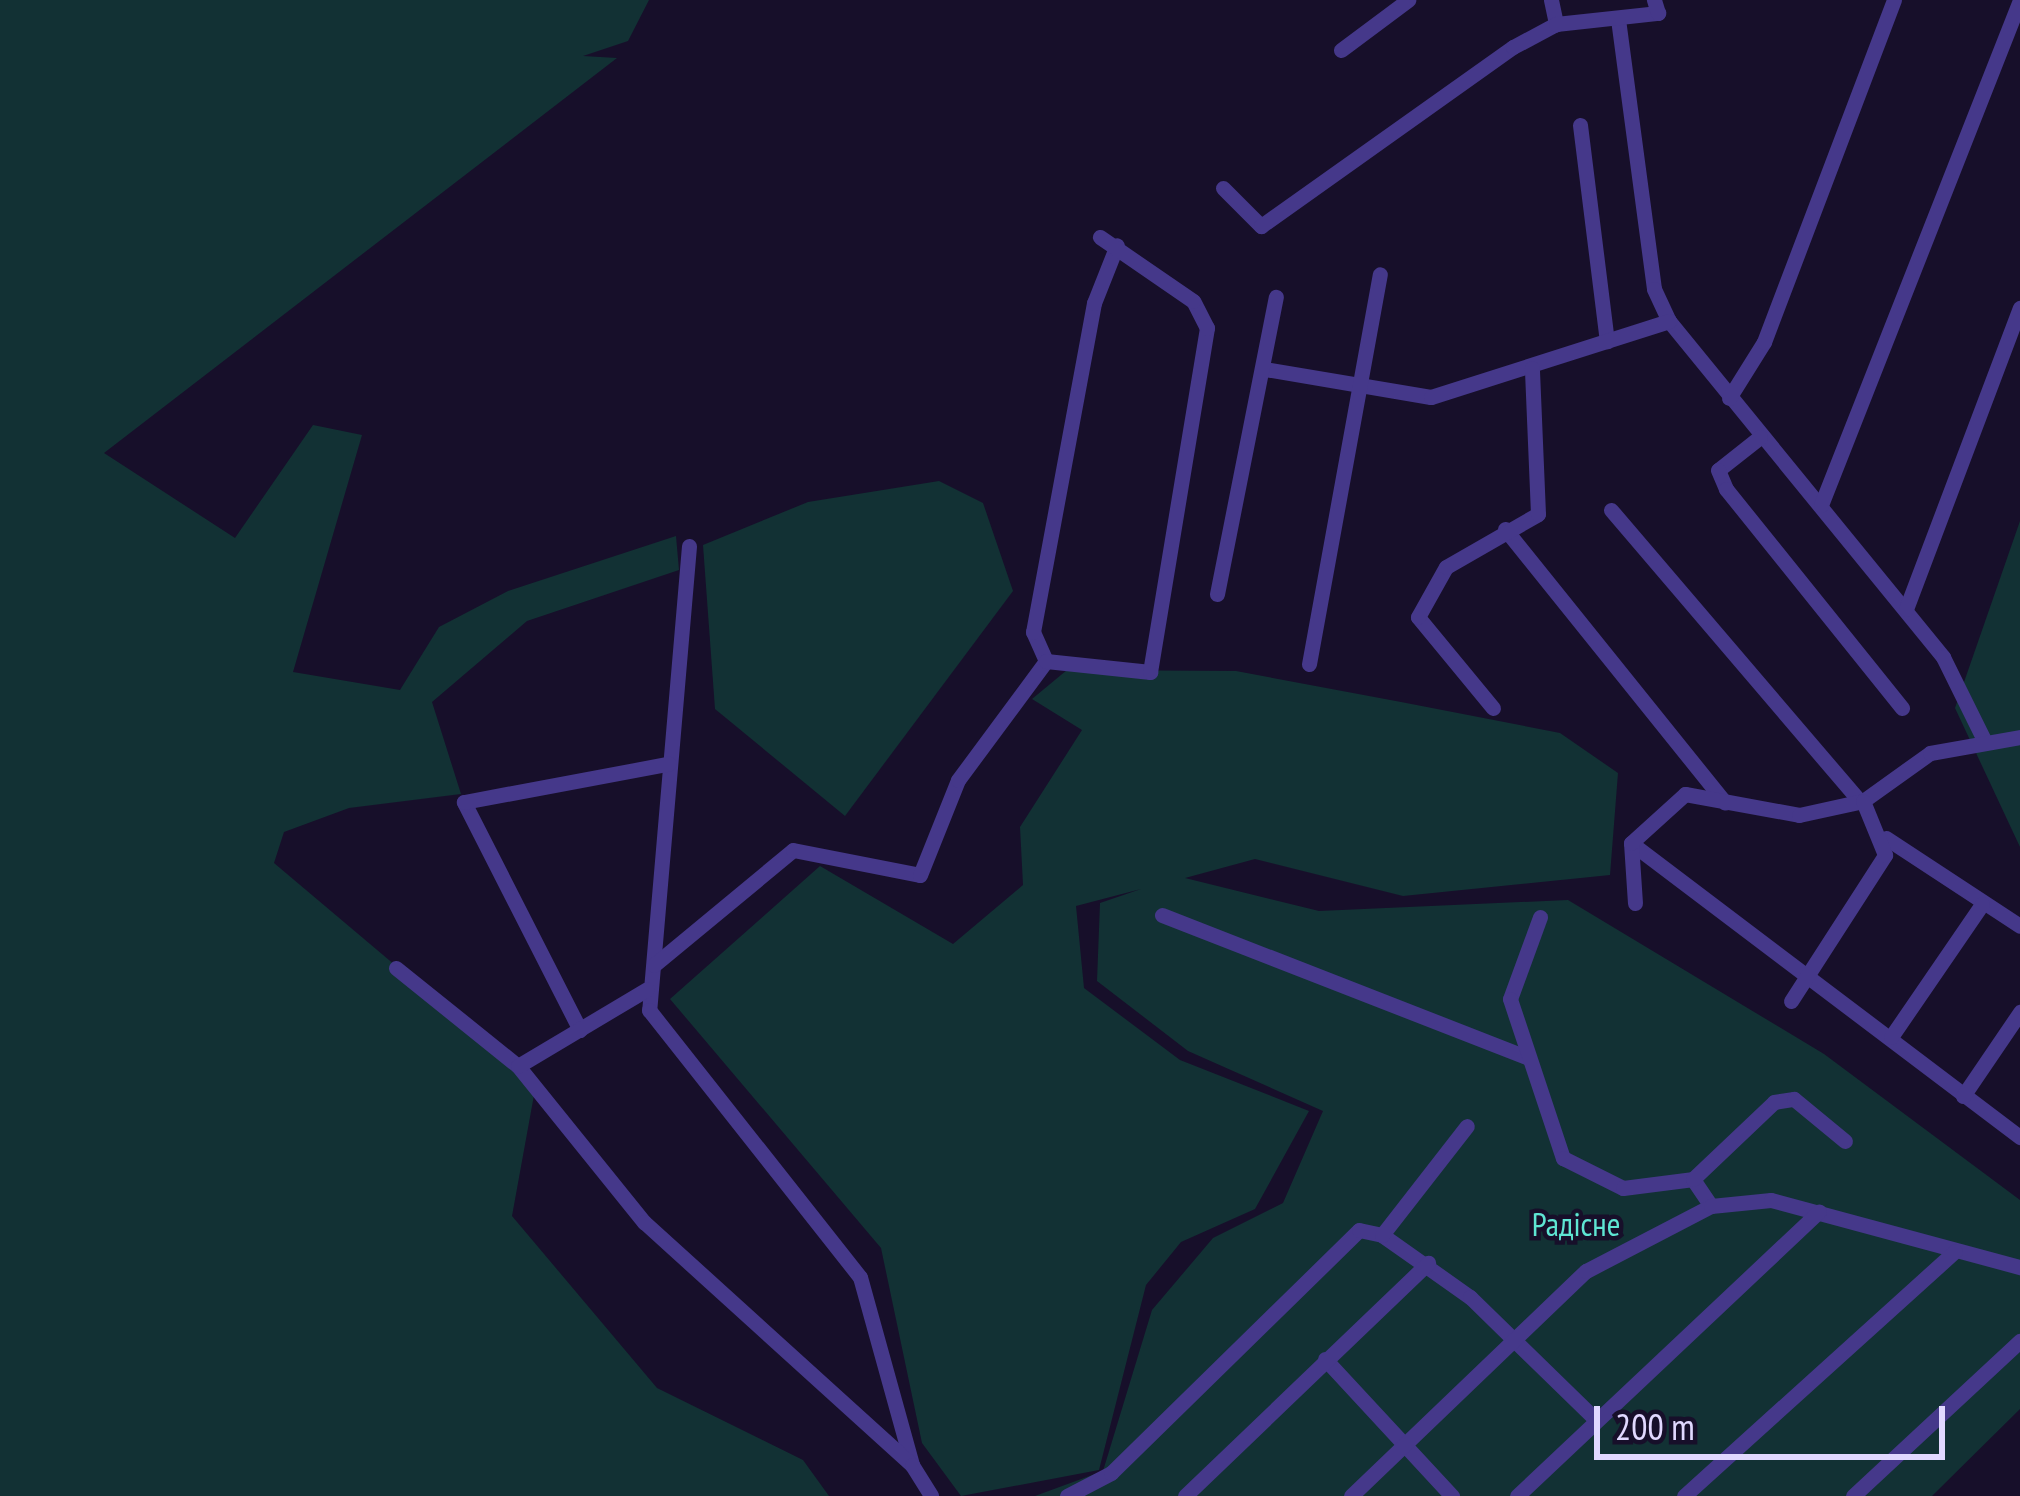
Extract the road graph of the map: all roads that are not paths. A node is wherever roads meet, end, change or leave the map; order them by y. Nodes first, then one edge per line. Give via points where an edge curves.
1 (1408, 0) edge
2 (1551, 0) edge
3 (1654, 0) edge
4 (1894, 0) edge
5 (2020, 0) edge
6 (1618, 19) junction
7 (1556, 24) junction
8 (1340, 50) dead end
9 (1580, 125) dead end
10 (1223, 188) dead end
11 (1100, 236) dead end
12 (1117, 245) junction
13 (1380, 274) dead end
14 (1276, 297) dead end
15 (2020, 308) edge
16 (1669, 321) junction
17 (1607, 341) junction
18 (1532, 368) junction
19 (1265, 370) junction
20 (1366, 387) junction
21 (1729, 398) junction
22 (1760, 436) junction
23 (1821, 505) junction
24 (1611, 510) dead end
25 (1505, 529) junction
26 (689, 546) dead end
27 (1217, 594) dead end
28 (1906, 610) junction
29 (1046, 661) junction
30 (1309, 664) dead end
31 (1492, 708) dead end
32 (1902, 708) dead end
33 (2020, 737) edge
34 (1984, 740) junction
35 (668, 764) junction
36 (1861, 800) junction
37 (1725, 803) junction
38 (1886, 838) junction
39 (1631, 843) junction
40 (1635, 903) dead end
41 (1982, 904) junction
42 (1162, 915) dead end
43 (1540, 917) dead end
44 (2020, 926) edge
45 (654, 965) junction
46 (396, 968) dead end
47 (1807, 976) junction
48 (646, 989) junction
49 (1791, 1001) dead end
50 (2020, 1012) edge
51 (580, 1030) junction
52 (1891, 1037) junction
53 (1529, 1058) junction
54 (518, 1066) junction
55 (1963, 1096) junction
56 (1467, 1126) dead end
57 (2020, 1137) edge
58 (1845, 1141) dead end
59 (1694, 1179) junction
60 (1711, 1206) junction
61 (1819, 1211) junction
62 (1382, 1235) junction
63 (1955, 1251) junction
64 (1428, 1263) junction
65 (2020, 1267) edge
66 (1514, 1340) junction
67 (2020, 1341) edge
68 (1325, 1359) junction
69 (1595, 1420) junction
70 (1405, 1446) junction
71 (912, 1465) junction
72 (931, 1496) edge
73 (1067, 1496) edge
74 (1184, 1496) edge
75 (1351, 1496) edge
76 (1452, 1496) edge
77 (1517, 1496) edge
78 (1684, 1496) edge
79 (1853, 1496) edge

1 - 8 street
2 - 7 street
3 - 6 street via 1658,13
4 - 21 street via 1764,342
5 - 23 street
6 - 7 street
6 - 16 street via 1654,289
7 - 10 street via 1261,226
9 - 17 street
11 - 12 street
12 - 29 street via 1094,304 1034,632
12 - 29 street via 1205,317 1192,426 1150,672
13 - 20 street
14 - 19 street
15 - 28 street
16 - 17 street
16 - 21 street
17 - 18 street
18 - 20 street via 1431,397
18 - 25 street via 1538,514
19 - 20 street
19 - 27 street
20 - 30 street
21 - 22 street
22 - 23 street
22 - 32 street via 1718,470 1726,489
23 - 28 street
24 - 36 street
25 - 31 street via 1445,567 1418,617
25 - 37 street
26 - 35 street
28 - 34 street
29 - 45 street via 958,780 920,875 793,850
33 - 34 street
34 - 36 street via 1930,753
35 - 45 street
35 - 51 street via 464,802
36 - 37 street via 1799,814
36 - 38 street
37 - 39 street via 1685,794
38 - 41 street
38 - 47 street
39 - 40 street
39 - 47 street
41 - 44 street
41 - 52 street
42 - 53 street
43 - 53 street via 1510,999
45 - 48 street
46 - 54 street
47 - 49 street
47 - 52 street
48 - 51 street
48 - 71 street via 661,1030 860,1277
50 - 55 street
51 - 54 street
52 - 55 street
53 - 59 street via 1572,1167 1623,1188
54 - 71 street via 644,1222
55 - 57 street
56 - 62 street
58 - 59 street via 1784,1099
59 - 60 street
60 - 61 street via 1771,1200
60 - 66 street via 1603,1259
61 - 63 street
61 - 69 street
62 - 64 street
62 - 73 street via 1360,1230 1111,1473
63 - 65 street
63 - 78 street
64 - 66 street
64 - 68 street
66 - 69 street
66 - 70 street
67 - 79 street
68 - 70 street
68 - 74 street
69 - 77 street
70 - 75 street
70 - 76 street
71 - 72 street

